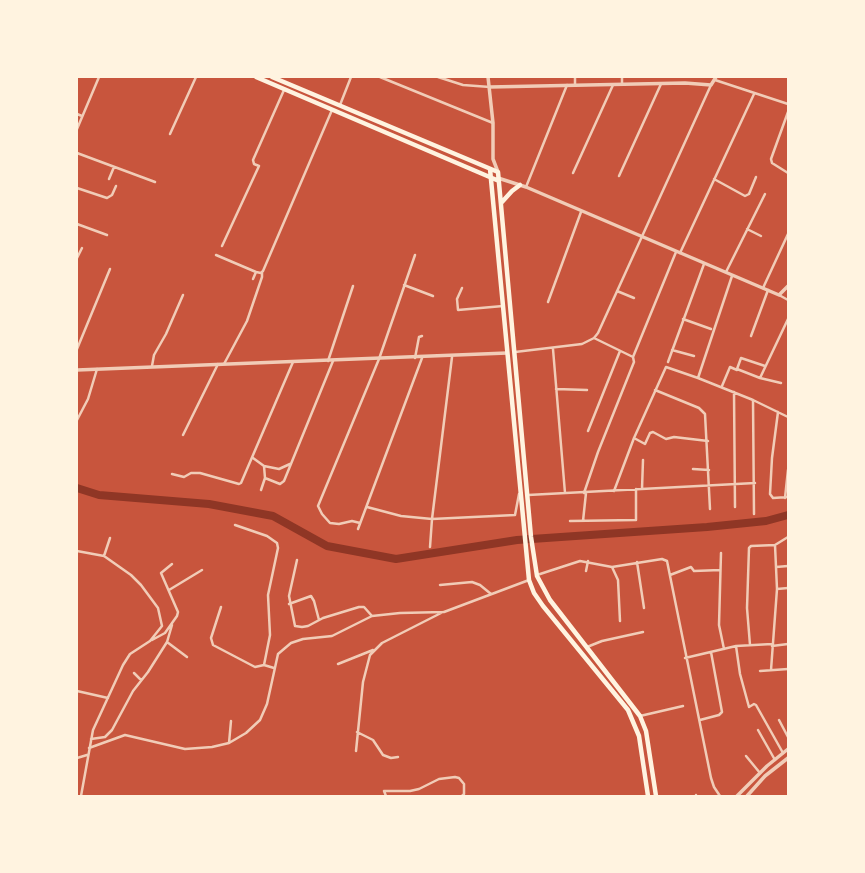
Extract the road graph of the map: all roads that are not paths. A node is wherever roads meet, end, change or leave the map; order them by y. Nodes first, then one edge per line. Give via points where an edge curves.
1 (99, 77) edge
2 (196, 77) edge
3 (256, 77) edge
4 (272, 77) edge
5 (351, 77) edge
6 (380, 77) edge
7 (438, 77) edge
8 (488, 77) edge
9 (575, 77) edge
10 (622, 77) edge
11 (715, 78) edge
12 (661, 84) junction
13 (567, 85) junction
14 (575, 85) junction
15 (613, 85) junction
16 (622, 85) junction
17 (711, 85) junction
18 (490, 87) junction
19 (284, 90) junction
20 (754, 94) junction
21 (788, 104) edge
22 (340, 105) junction
23 (332, 109) junction
24 (788, 112) edge
25 (77, 114) edge
26 (82, 116) junction
27 (493, 123) junction
28 (77, 129) edge
29 (170, 134) dead end
30 (77, 153) edge
31 (493, 159) junction
32 (114, 167) junction
33 (490, 169) junction
34 (573, 173) dead end
35 (788, 173) edge
36 (620, 176) dead end
37 (498, 177) junction
38 (756, 177) dead end
39 (492, 178) junction
40 (109, 179) dead end
41 (714, 179) junction
42 (155, 182) dead end
43 (520, 185) junction
44 (116, 186) dead end
45 (77, 188) edge
46 (526, 188) junction
47 (765, 194) dead end
48 (502, 202) junction
49 (581, 212) junction
50 (77, 224) edge
51 (748, 229) junction
52 (788, 234) edge
53 (107, 236) dead end
54 (761, 236) dead end
55 (640, 238) junction
56 (222, 246) dead end
57 (82, 248) dead end
58 (678, 253) junction
59 (216, 255) dead end
60 (415, 255) dead end
61 (77, 258) edge
62 (704, 264) junction
63 (110, 269) dead end
64 (256, 272) junction
65 (262, 272) junction
66 (726, 273) junction
67 (732, 276) junction
68 (253, 279) dead end
69 (404, 285) junction
70 (352, 286) dead end
71 (788, 286) edge
72 (462, 288) dead end
73 (763, 288) junction
74 (768, 290) junction
75 (617, 291) junction
76 (183, 295) dead end
77 (779, 295) junction
78 (432, 296) dead end
79 (634, 298) dead end
80 (788, 300) edge
81 (548, 302) dead end
82 (504, 306) junction
83 (511, 306) junction
84 (683, 319) junction
85 (788, 319) edge
86 (711, 329) dead end
87 (422, 336) dead end
88 (751, 336) dead end
89 (594, 338) junction
90 (77, 349) edge
91 (553, 349) junction
92 (672, 350) junction
93 (620, 351) junction
94 (515, 352) junction
95 (507, 353) junction
96 (694, 356) dead end
97 (452, 357) junction
98 (633, 357) junction
99 (415, 358) junction
100 (422, 358) junction
101 (379, 359) junction
102 (328, 361) junction
103 (333, 361) junction
104 (293, 362) junction
105 (668, 362) dead end
106 (219, 364) junction
107 (224, 364) junction
108 (152, 366) junction
109 (765, 366) junction
110 (77, 370) edge
111 (97, 370) junction
112 (737, 370) junction
113 (698, 378) junction
114 (760, 378) junction
115 (781, 383) dead end
116 (722, 386) junction
117 (556, 389) junction
118 (587, 390) dead end
119 (655, 390) junction
120 (734, 392) junction
121 (753, 400) junction
122 (778, 412) junction
123 (788, 417) edge
124 (77, 420) edge
125 (588, 431) dead end
126 (183, 435) dead end
127 (634, 438) junction
128 (708, 441) junction
129 (253, 458) junction
130 (643, 460) dead end
131 (291, 464) junction
132 (264, 466) junction
133 (693, 470) dead end
134 (709, 470) junction
135 (788, 470) edge
136 (172, 474) dead end
137 (266, 478) junction
138 (755, 483) junction
139 (734, 484) junction
140 (710, 485) junction
141 (636, 489) junction
142 (642, 489) junction
143 (261, 490) dead end
144 (614, 491) junction
145 (520, 493) junction
146 (565, 493) junction
147 (584, 493) junction
148 (527, 495) junction
149 (786, 497) edge
150 (366, 507) junction
151 (735, 507) dead end
152 (710, 509) dead end
153 (754, 514) dead end
154 (432, 519) junction
155 (570, 521) dead end
156 (583, 521) junction
157 (360, 523) junction
158 (235, 525) dead end
159 (358, 529) dead end
160 (788, 537) edge
161 (110, 538) dead end
162 (775, 545) junction
163 (430, 547) dead end
164 (77, 551) edge
165 (721, 553) dead end
166 (104, 556) junction
167 (297, 560) dead end
168 (588, 561) junction
169 (637, 562) junction
170 (172, 564) dead end
171 (612, 566) junction
172 (788, 566) edge
173 (776, 567) junction
174 (202, 570) dead end
175 (720, 570) junction
176 (586, 571) dead end
177 (670, 575) junction
178 (537, 576) junction
179 (529, 580) junction
180 (440, 585) dead end
181 (788, 588) edge
182 (777, 589) junction
183 (169, 590) junction
184 (491, 594) junction
185 (550, 600) junction
186 (289, 604) junction
187 (543, 606) junction
188 (221, 607) dead end
189 (644, 608) dead end
190 (444, 612) junction
191 (372, 616) junction
192 (319, 620) junction
193 (620, 621) dead end
194 (172, 624) junction
195 (643, 632) dead end
196 (150, 641) junction
197 (167, 642) junction
198 (788, 644) edge
199 (750, 645) junction
200 (772, 645) junction
201 (736, 646) junction
202 (586, 647) junction
203 (724, 649) junction
204 (374, 650) junction
205 (710, 652) junction
206 (187, 657) dead end
207 (685, 658) junction
208 (338, 664) dead end
209 (264, 665) junction
210 (274, 668) junction
211 (788, 669) edge
212 (771, 670) junction
213 (760, 671) dead end
214 (134, 673) dead end
215 (142, 680) junction
216 (77, 691) edge
217 (108, 698) junction
218 (683, 706) dead end
219 (640, 716) junction
220 (700, 720) junction
221 (779, 720) dead end
222 (231, 721) dead end
223 (758, 730) dead end
224 (357, 732) junction
225 (788, 738) edge
226 (91, 739) junction
227 (229, 743) junction
228 (89, 748) junction
229 (788, 749) edge
230 (356, 751) dead end
231 (783, 753) junction
232 (88, 755) junction
233 (746, 756) dead end
234 (398, 757) dead end
235 (77, 758) edge
236 (788, 758) edge
237 (774, 760) junction
238 (760, 773) junction
239 (81, 796) edge
240 (386, 796) edge
241 (463, 796) edge
242 (648, 796) edge
243 (656, 796) edge
244 (720, 796) edge
245 (737, 796) edge
246 (747, 796) edge

1 - 26 street
2 - 29 street
3 - 19 main road
4 - 22 main road
5 - 22 street
6 - 27 street
7 - 18 street via 463,85
8 - 18 street
9 - 14 street
10 - 16 street
11 - 17 street
11 - 20 street
12 - 16 street
12 - 17 street
12 - 36 street
13 - 14 street
13 - 18 street
13 - 46 street
14 - 15 street
15 - 16 street
15 - 34 street
17 - 55 street
18 - 27 street
19 - 23 main road
19 - 56 street via 253,160 254,164 259,166
20 - 21 street
20 - 41 street
22 - 33 main road
23 - 39 main road
23 - 65 street
24 - 35 street via 771,158 771,162
25 - 26 street
26 - 28 street
27 - 31 street
30 - 32 street
31 - 33 street
31 - 37 street
32 - 40 street
32 - 42 street
33 - 37 main road
33 - 39 main road
37 - 39 main road
37 - 43 street
37 - 48 main road
38 - 41 street via 749,194 745,196
39 - 82 main road
41 - 58 street
43 - 46 street
43 - 48 main road
44 - 45 street via 112,195 107,198
46 - 49 street
47 - 51 street
48 - 83 main road
49 - 55 street
49 - 81 street
50 - 53 street
51 - 54 street
51 - 66 street
52 - 73 street
55 - 58 street
55 - 75 street
57 - 61 street
58 - 62 street
58 - 98 street
59 - 64 street
60 - 69 street
62 - 66 street
62 - 84 street
63 - 90 street
64 - 65 street
64 - 68 street
65 - 107 street via 247,321
66 - 67 street
67 - 73 street
67 - 113 street
69 - 78 street
69 - 101 street
70 - 102 street
71 - 77 street
72 - 82 street via 457,299 458,310
73 - 74 street
74 - 77 street
74 - 88 street
75 - 79 street
75 - 89 street
76 - 108 street via 154,355
77 - 80 street
82 - 83 main road
82 - 95 main road
83 - 94 main road
84 - 86 street
84 - 92 street
85 - 109 street
87 - 99 street via 419,337
89 - 91 street via 582,344
89 - 93 street
91 - 94 street
91 - 117 street
92 - 96 street
92 - 105 street
93 - 98 street
93 - 125 street
94 - 148 main road
95 - 97 street
95 - 145 main road
97 - 100 street
97 - 154 street
98 - 147 street via 634,362
99 - 100 street
99 - 101 street
100 - 150 street
101 - 103 street
101 - 157 street via 318,506 330,523
102 - 103 street
102 - 104 street
103 - 131 street
104 - 107 street
104 - 129 street
106 - 107 street
106 - 108 street
106 - 126 street
108 - 111 street
109 - 112 street via 741,358
109 - 114 street
110 - 111 street
111 - 124 street via 88,399
112 - 114 street
112 - 116 street via 730,367
113 - 116 street
113 - 119 street via 666,367
114 - 115 street
116 - 120 street
117 - 118 street
117 - 146 street
119 - 127 street
119 - 128 street via 703,410 706,416
120 - 121 street
120 - 139 street
121 - 122 street
121 - 138 street
122 - 123 street
122 - 149 street via 770,494 773,498
127 - 128 street via 645,444 653,432 666,439 674,437
127 - 144 street
128 - 134 street
129 - 132 street
129 - 136 street via 239,484 200,473 184,476
130 - 142 street
131 - 132 street via 279,469
131 - 137 street via 282,483 277,484
132 - 137 street
133 - 134 street
134 - 140 street
135 - 149 street
137 - 143 street
138 - 139 street
138 - 153 street
139 - 140 street
139 - 151 street
140 - 142 street
140 - 152 street
141 - 142 street
141 - 144 street
141 - 156 street via 636,520
144 - 147 street
145 - 154 street via 515,515
145 - 179 main road
146 - 147 street
146 - 148 street
147 - 156 street
148 - 178 main road
150 - 154 street via 401,516
150 - 157 street
154 - 163 street
155 - 156 street
157 - 159 street
158 - 209 street via 267,536 277,543 268,595 270,635
160 - 162 street
161 - 166 street
162 - 173 street
162 - 199 street via 749,548 747,608
164 - 166 street
165 - 175 street
166 - 196 street via 141,585 158,608 162,626
167 - 186 street
168 - 171 street
168 - 176 street
168 - 178 street via 570,563
169 - 171 street
169 - 177 street via 666,559
169 - 189 street
170 - 183 street via 161,573
171 - 193 street via 618,580
172 - 173 street
173 - 182 street
174 - 183 street
175 - 177 street via 694,570 691,567
175 - 203 street via 720,625
177 - 207 street
178 - 185 main road
179 - 184 street
179 - 187 main road
180 - 184 street via 472,582 480,584
181 - 182 street
182 - 200 street
183 - 194 street via 178,612
184 - 190 street
185 - 187 main road
185 - 202 main road
186 - 192 street via 295,626 302,627
186 - 192 street via 311,596
187 - 242 main road via 628,710 639,736
188 - 209 street via 210,638 214,645 255,667
190 - 191 street
190 - 204 street via 404,630
191 - 192 street via 364,607 358,606
191 - 210 street via 332,636 303,639 284,647 278,654
194 - 196 street via 158,638
194 - 197 street
195 - 202 street
196 - 217 street via 126,659
197 - 206 street
197 - 215 street
198 - 200 street
199 - 200 street
199 - 201 street
200 - 212 street
201 - 203 street
201 - 231 street via 749,707 756,705
202 - 219 main road
203 - 205 street
204 - 208 street
204 - 224 street via 367,663 363,682
205 - 207 street
205 - 220 street via 722,712
207 - 220 street
209 - 210 street
210 - 227 street via 267,704 260,720 246,733
211 - 212 street
212 - 213 street
214 - 215 street
215 - 226 street via 133,691 112,730 105,737
216 - 217 street
217 - 226 street
218 - 219 street
219 - 243 main road via 648,742
220 - 244 street via 711,778
221 - 225 street
222 - 227 street
223 - 237 street
224 - 230 street
224 - 234 street via 373,740 384,755
226 - 228 street
227 - 228 street via 184,749 125,735
228 - 232 street
229 - 231 street
231 - 237 street
232 - 235 street
232 - 239 street
233 - 238 street
236 - 246 street
237 - 238 street
238 - 245 street
240 - 241 street via 384,791 410,791 439,779 455,777 464,784

